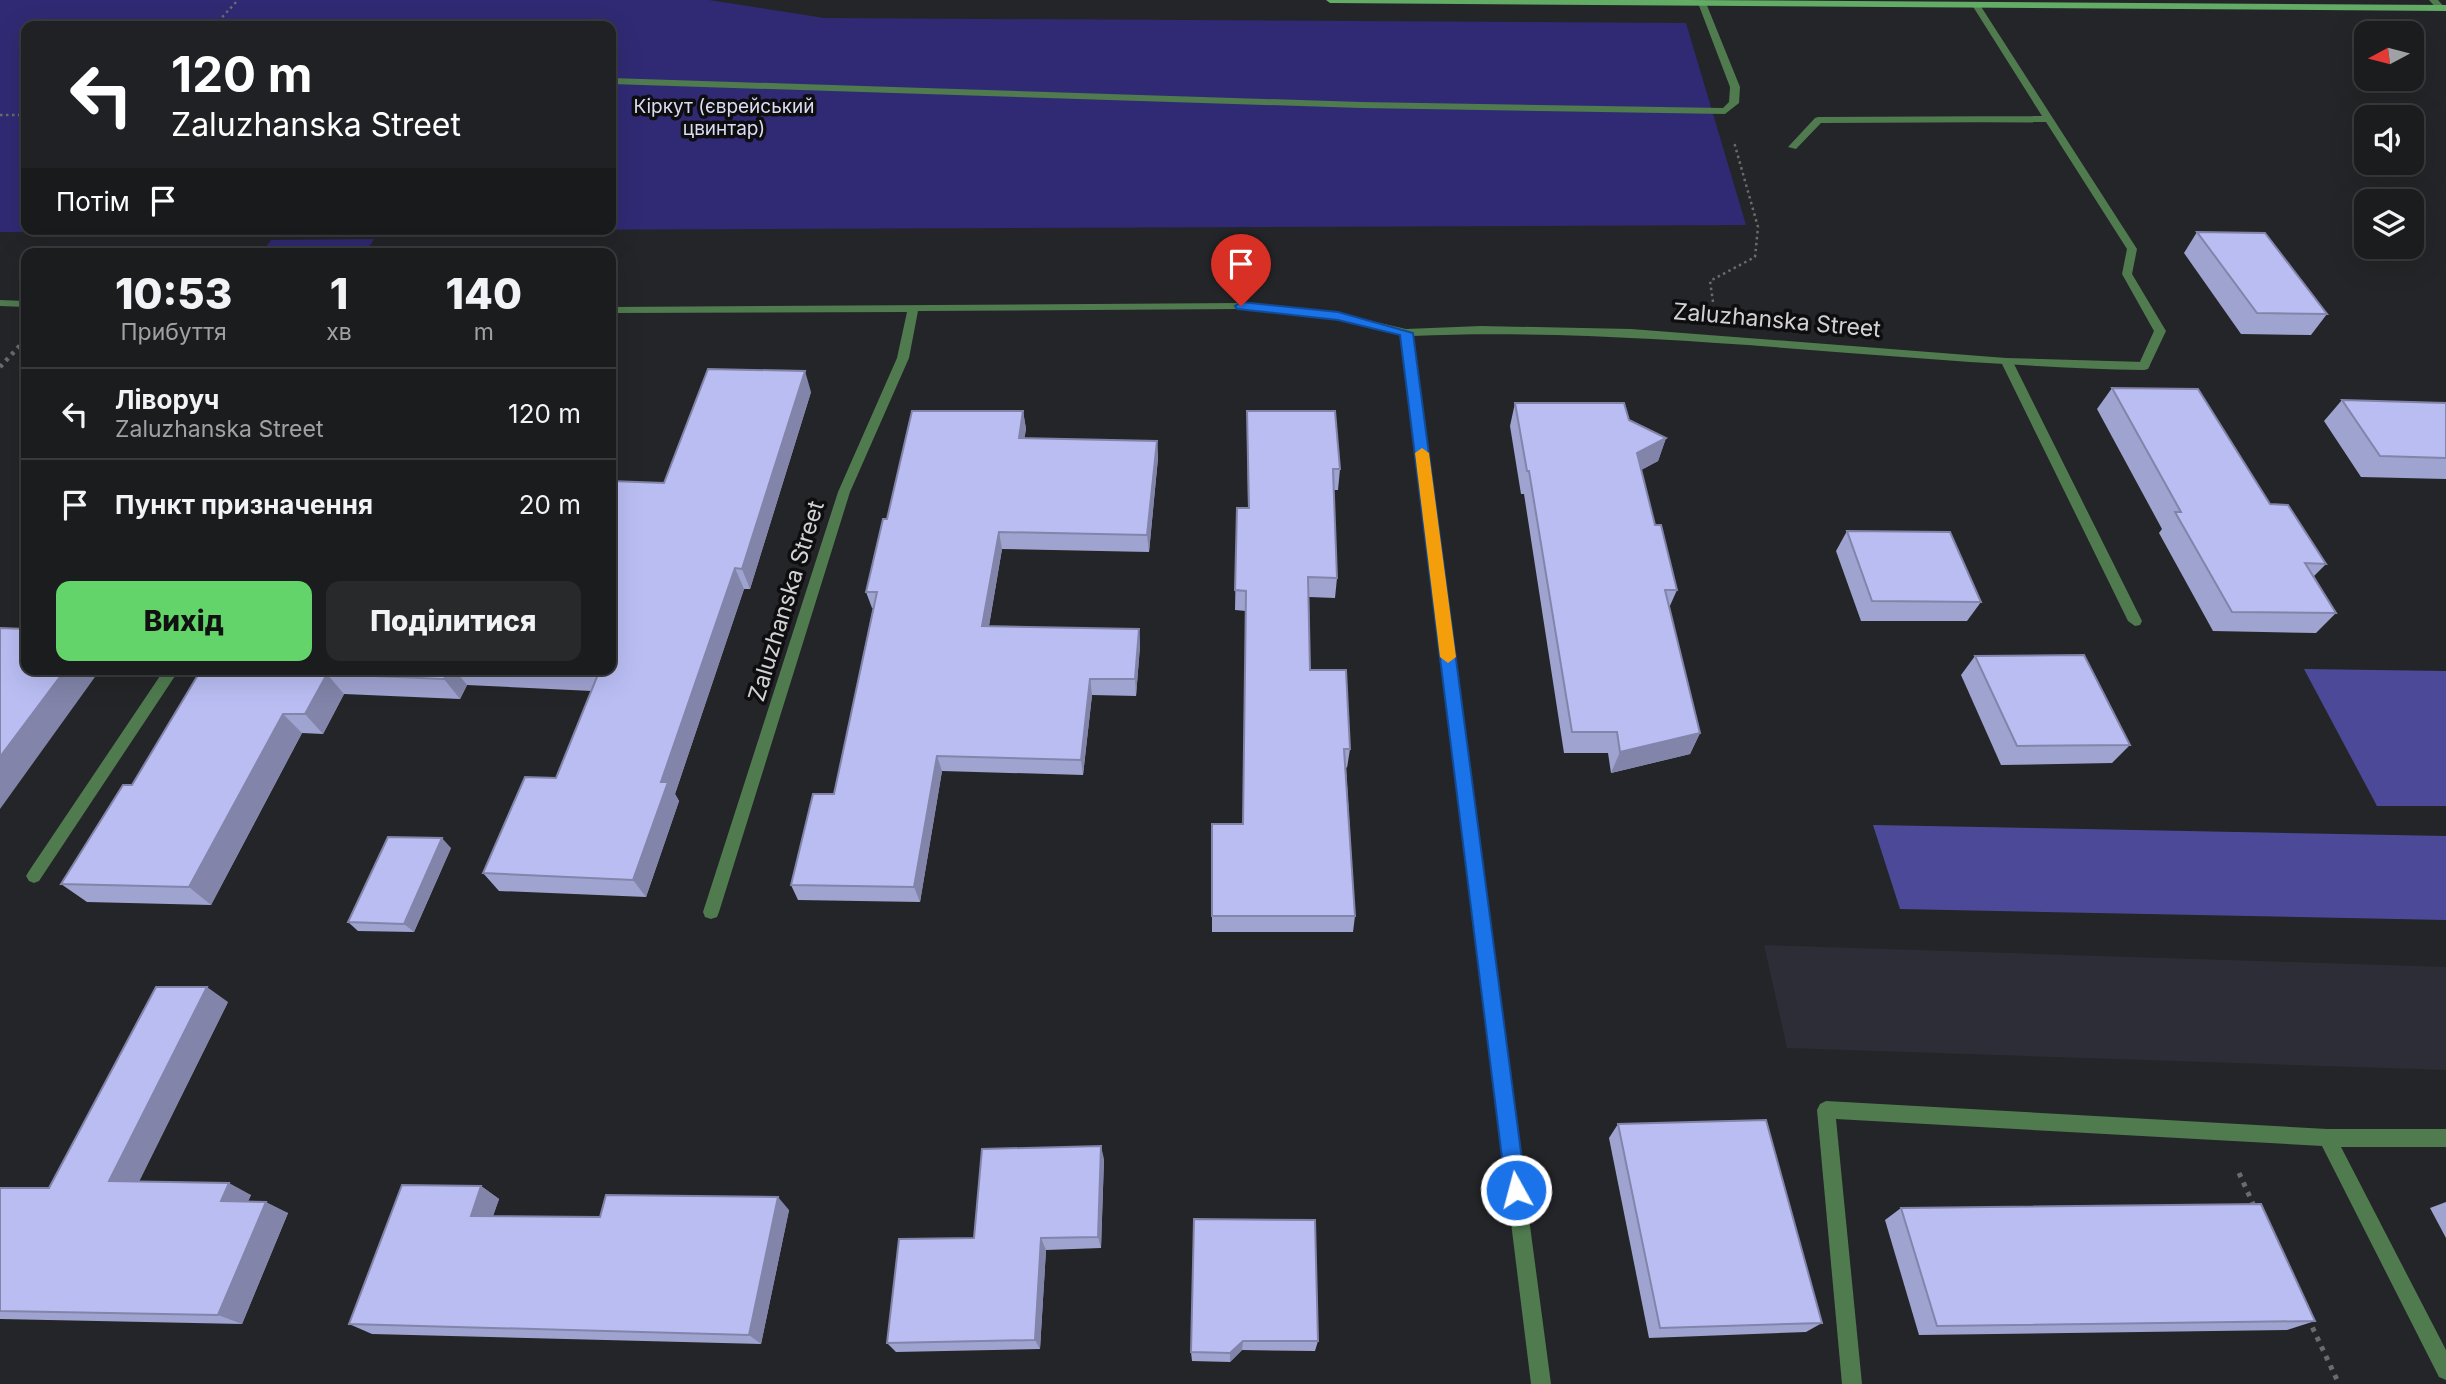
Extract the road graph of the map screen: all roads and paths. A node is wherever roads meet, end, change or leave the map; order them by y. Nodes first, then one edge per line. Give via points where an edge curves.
1 (238, 0) edge
2 (1330, 0) edge
3 (1377, 0) edge
4 (2432, 0) edge
5 (1452, 1) edge
6 (1898, 2) edge
7 (1702, 3) junction
8 (2198, 3) edge
9 (1976, 5) junction
10 (2443, 8) edge
11 (219, 21) edge
12 (616, 80) edge
13 (1725, 111) junction
14 (0, 115) edge
15 (21, 115) edge
16 (2049, 118) junction
17 (1793, 147) dead end
18 (0, 303) edge
19 (21, 304) edge
20 (913, 307) junction
21 (616, 310) edge
22 (1406, 333) junction
23 (1724, 339) junction
24 (21, 344) edge
25 (2007, 362) junction
26 (0, 367) edge
27 (2135, 621) dead end
28 (169, 675) edge
29 (34, 876) dead end
30 (711, 912) dead end
31 (2219, 1132) junction
32 (2327, 1138) junction
33 (2446, 1138) edge
34 (2261, 1220) edge
35 (2303, 1308) edge
36 (2446, 1370) edge
37 (1541, 1384) edge
38 (1852, 1384) edge
39 (2339, 1384) edge

1 - 11 path
2 - 3 main road
3 - 5 main road
4 - 10 street
5 - 7 main road
6 - 7 main road
6 - 9 main road
7 - 13 street via 1735,87 1734,103
8 - 9 main road
8 - 10 main road
9 - 16 street
12 - 13 street via 1361,106
13 - 23 path via 1758,227 1755,257 1710,281
14 - 15 path
16 - 17 street via 1818,120
16 - 25 street, Zaluzhanska Street via 2132,249 2127,274 2160,331 2144,366
18 - 19 street
20 - 21 street, Zaluzhanska Street
20 - 22 street, Zaluzhanska Street via 1241,306 1338,316
20 - 30 street, Zaluzhanska Street via 904,358 844,492
22 - 23 street, Zaluzhanska Street via 1488,328
22 - 37 street
23 - 25 street, Zaluzhanska Street
24 - 26 path
25 - 27 street
28 - 29 street
31 - 32 street
31 - 34 path
31 - 38 street via 1826,1110
32 - 33 street
32 - 36 street
35 - 39 path

